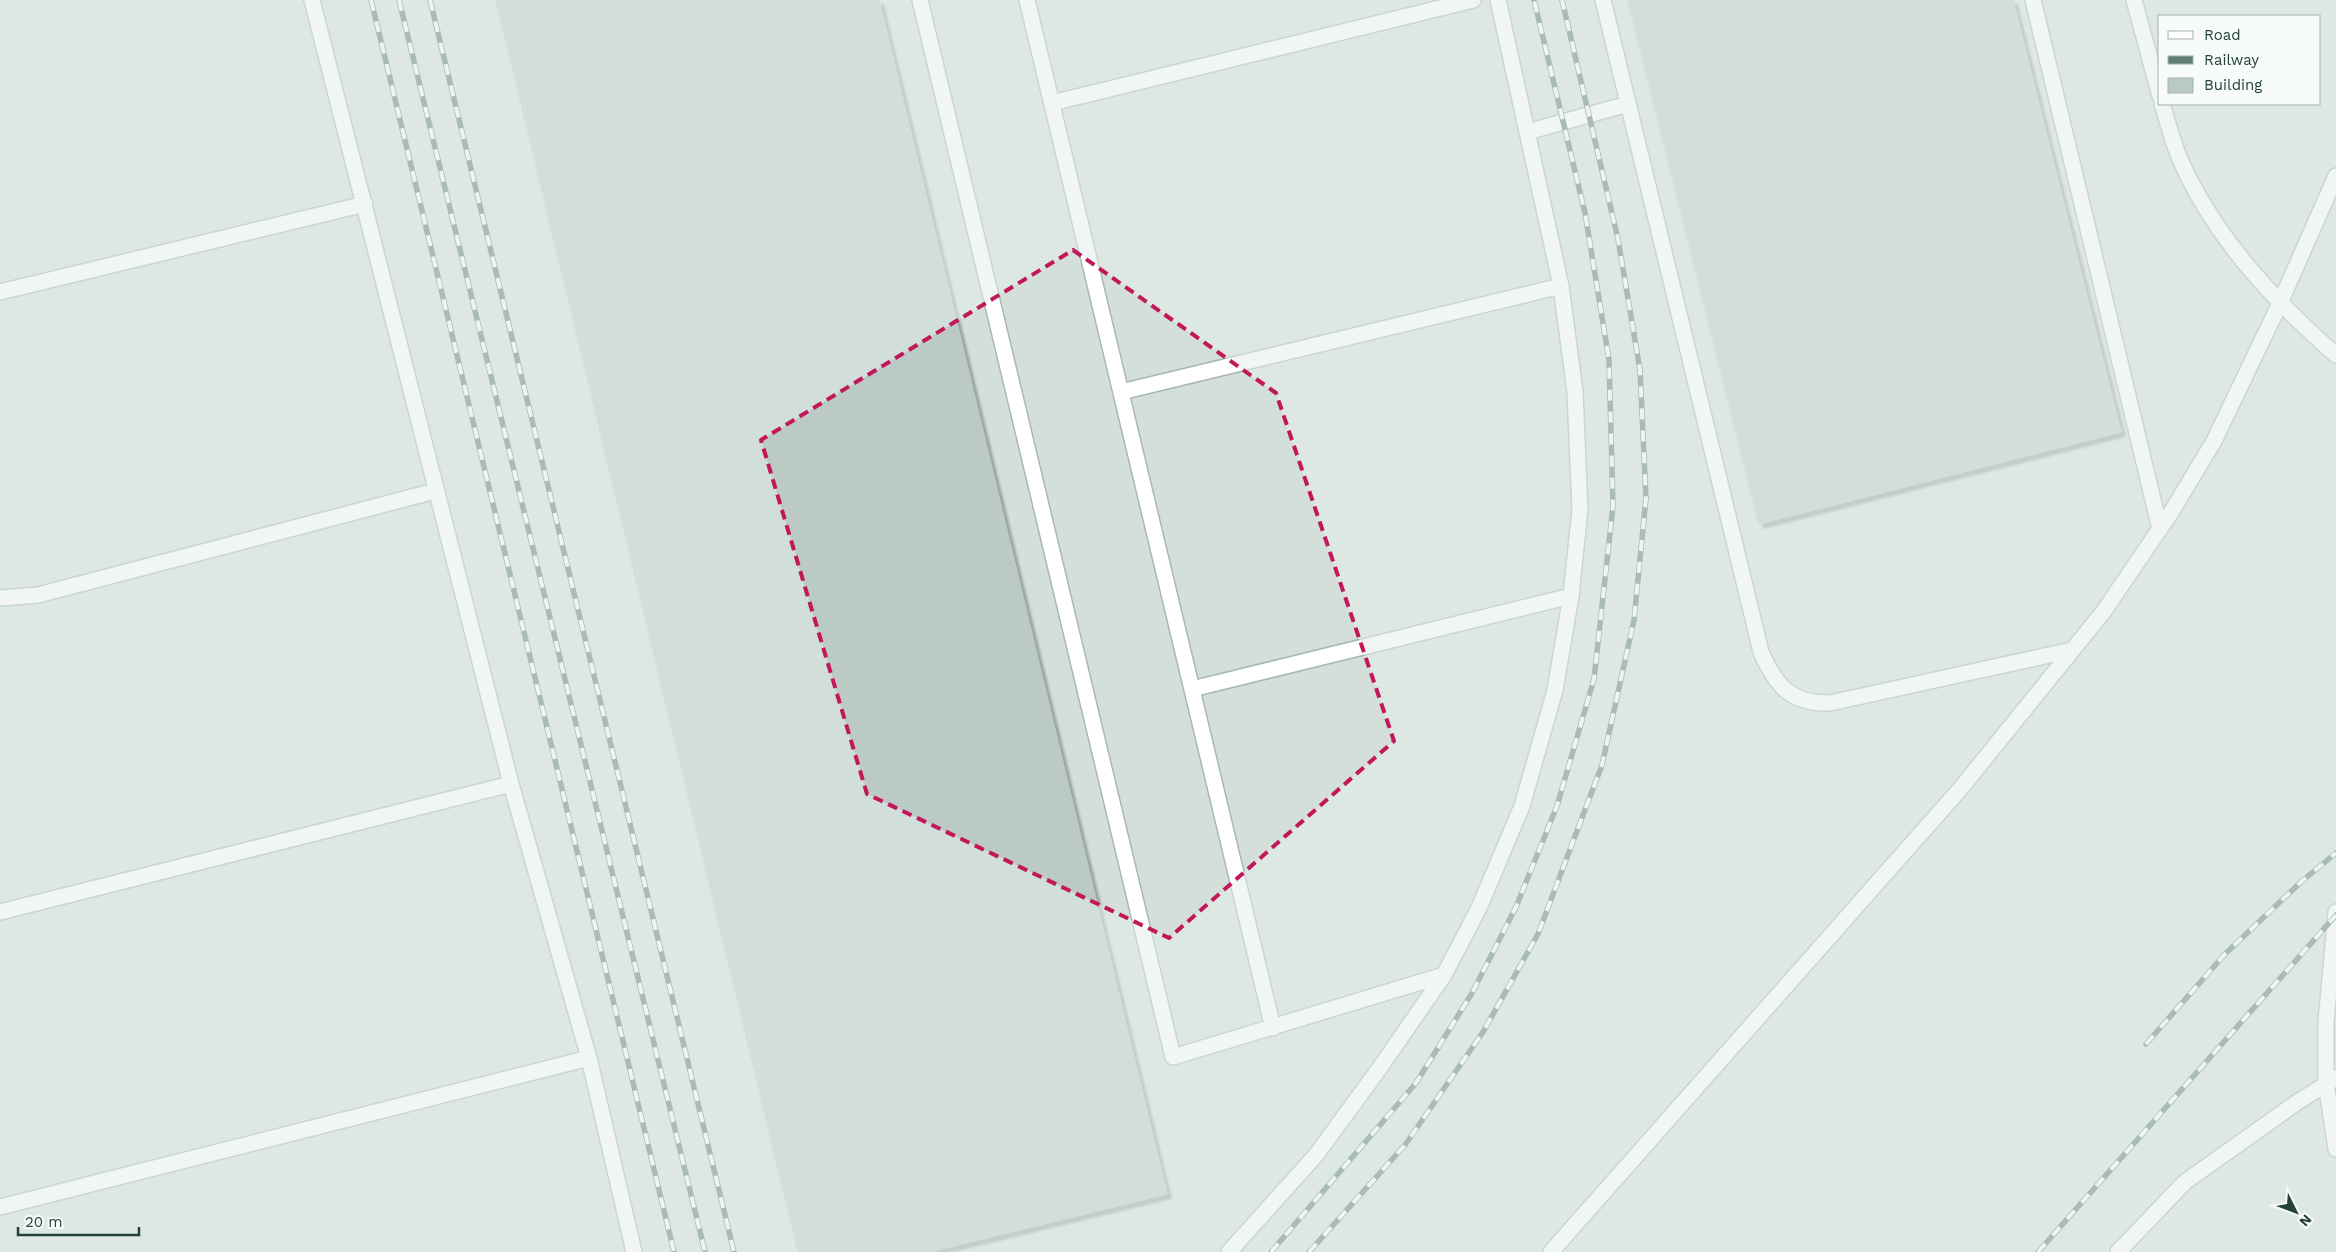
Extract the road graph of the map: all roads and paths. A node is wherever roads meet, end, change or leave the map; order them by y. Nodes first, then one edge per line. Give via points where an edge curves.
1 (312, 0) edge
2 (920, 0) edge
3 (1027, 0) edge
4 (1474, 0) edge
5 (1498, 0) edge
6 (1603, 0) edge
7 (2034, 0) edge
8 (2134, 0) edge
9 (2158, 89) edge
10 (1052, 103) junction
11 (1628, 104) junction
12 (2162, 105) edge
13 (1527, 132) junction
14 (2336, 176) edge
15 (365, 204) junction
16 (1561, 286) junction
17 (0, 292) edge
18 (2280, 303) junction
19 (2336, 355) edge
20 (1121, 392) junction
21 (435, 491) junction
22 (2160, 529) junction
23 (1571, 596) junction
24 (0, 598) edge
25 (2072, 650) junction
26 (1192, 689) junction
27 (511, 784) junction
28 (0, 912) edge
29 (2336, 912) edge
30 (1444, 975) junction
31 (1273, 1028) junction
32 (589, 1058) junction
33 (2331, 1080) edge
34 (2336, 1149) edge
35 (0, 1207) edge
36 (634, 1252) edge
37 (1229, 1252) edge
38 (1551, 1252) edge
39 (2118, 1252) edge

1 - 15 street
2 - 31 street via 1173,1058
3 - 10 street
4 - 10 street
5 - 13 street
6 - 11 street
7 - 22 street
8 - 9 street
10 - 20 street
11 - 13 street
11 - 25 street via 1761,652 1771,675 1788,692 1811,703 1830,703
12 - 18 street via 2180,158 2209,214
13 - 16 street
14 - 18 street
15 - 17 street
15 - 21 street
16 - 20 street
16 - 23 street via 1575,392 1580,509
18 - 19 street
18 - 22 street via 2214,441
20 - 26 street
21 - 24 street via 38,595
21 - 27 street
22 - 25 street via 2104,611
23 - 26 street
23 - 30 street via 1555,690 1522,806 1478,908
25 - 38 street via 1961,788
26 - 31 street
27 - 28 street
27 - 32 street
29 - 33 street via 2326,1022
30 - 31 street
30 - 37 street via 1316,1155
32 - 35 street
32 - 36 street
33 - 34 street
33 - 39 street via 2185,1182

